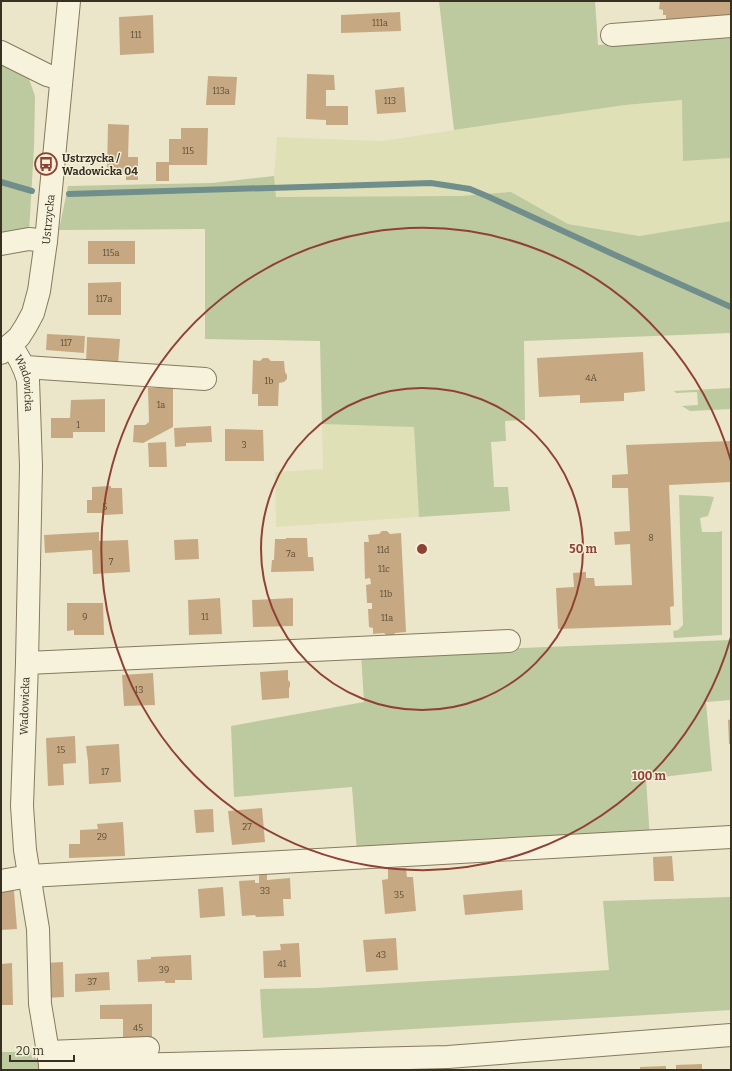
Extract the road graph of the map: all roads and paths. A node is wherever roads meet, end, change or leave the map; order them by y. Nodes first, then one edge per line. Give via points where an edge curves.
1 (69, 1) edge
2 (731, 26) edge
3 (612, 35) dead end
4 (1, 52) edge
5 (61, 79) junction
6 (46, 241) junction
7 (1, 244) edge
8 (6, 349) edge
9 (25, 367) junction
10 (205, 379) dead end
11 (509, 640) dead end
12 (27, 663) junction
13 (731, 837) edge
14 (29, 876) junction
15 (1, 881) edge
16 (731, 1035) edge
17 (148, 1048) dead end
18 (50, 1063) edge

1 - 5 street, Ustrzycka
2 - 3 street
4 - 5 street via 46,75
5 - 6 street, Ustrzycka
6 - 7 street via 29,239
6 - 8 street, Ustrzycka via 33,314 19,337
8 - 9 street, Wadowicka via 20,357
9 - 10 street
9 - 12 street, Wadowicka via 28,380 31,466
11 - 12 street
12 - 14 street, Wadowicka via 22,806
13 - 14 street
14 - 15 street
14 - 18 street, Wadowicka via 38,929 40,1004
16 - 18 street via 448,1056
17 - 18 street

